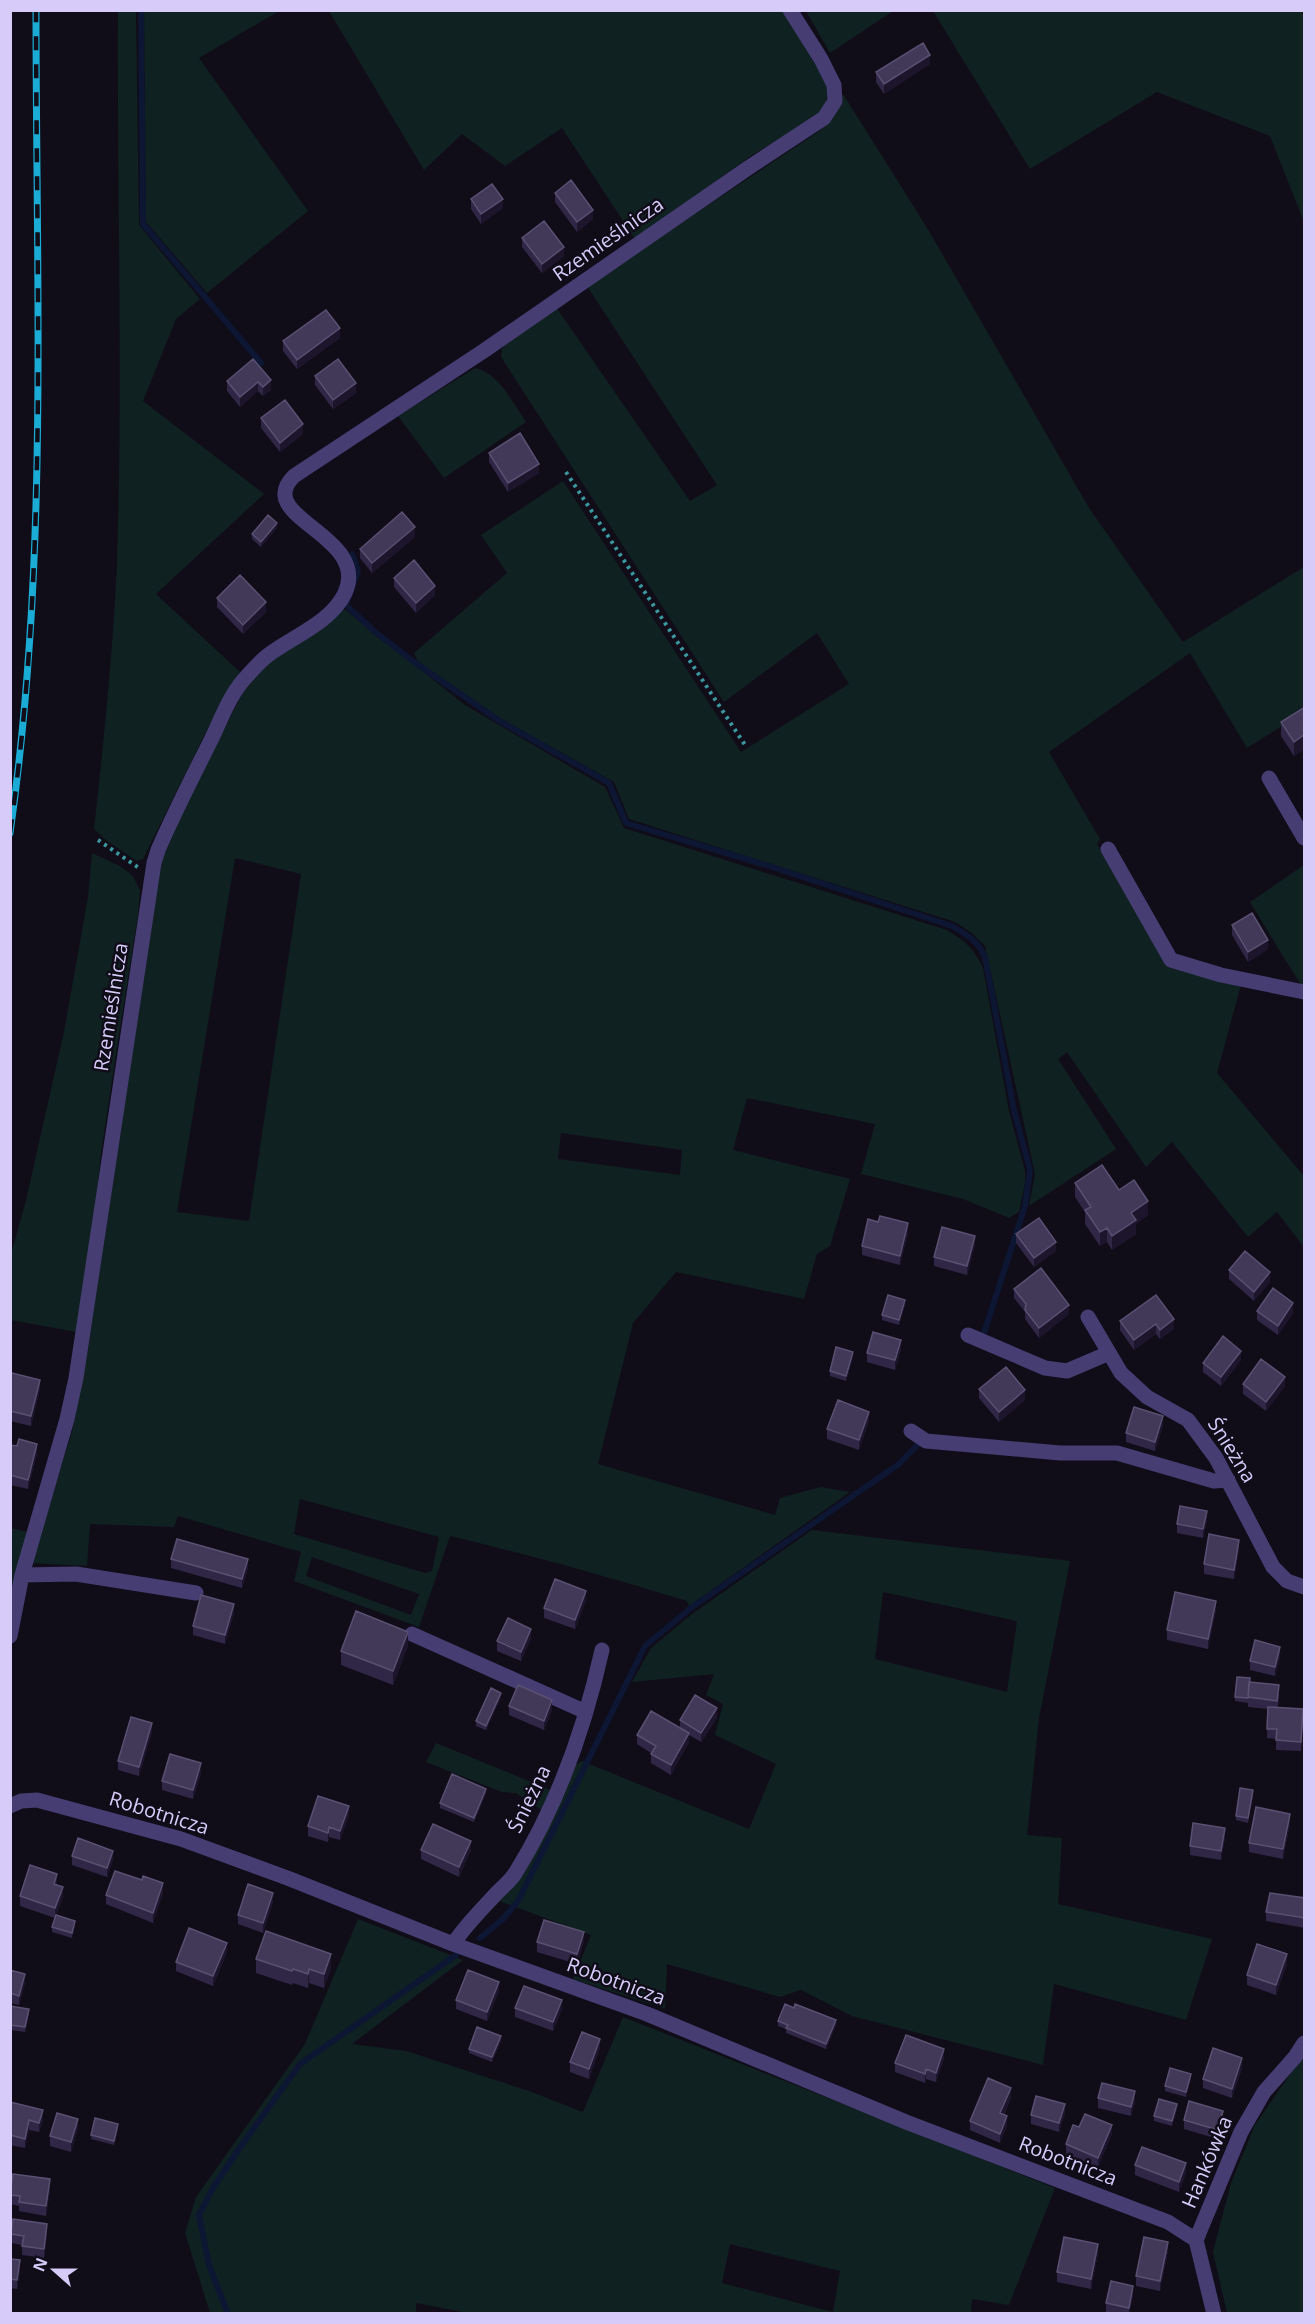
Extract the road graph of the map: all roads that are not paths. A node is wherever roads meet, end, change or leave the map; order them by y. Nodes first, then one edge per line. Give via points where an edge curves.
1 (790, 10) edge
2 (1269, 778) dead end
3 (1305, 838) edge
4 (1108, 849) dead end
5 (1305, 992) edge
6 (1088, 1317) dead end
7 (968, 1335) dead end
8 (1109, 1353) junction
9 (911, 1431) dead end
10 (1228, 1480) junction
11 (22, 1575) junction
12 (1305, 1587) edge
13 (196, 1593) dead end
14 (412, 1634) dead end
15 (10, 1636) edge
16 (602, 1650) dead end
17 (586, 1712) junction
18 (11, 1804) edge
19 (453, 1944) junction
20 (1305, 2043) edge
21 (1197, 2240) junction
22 (1214, 2313) edge

1 - 11 street, Rzemieślnicza via 834,85 835,101 824,118 287,484 284,491 291,510 332,543 349,568 349,580 329,613 269,654 238,687 158,850 76,1378
2 - 3 street
4 - 5 street via 1171,960
6 - 8 street, Śnieżna
7 - 8 street via 1045,1368 1067,1371
8 - 10 street, Śnieżna via 1121,1373 1147,1397 1188,1420
9 - 10 street via 926,1441 1060,1453 1117,1453 1214,1481
10 - 12 street, Śnieżna via 1273,1567 1287,1581
11 - 13 street via 76,1574
11 - 15 street, Rzemieślnicza
14 - 17 street
16 - 17 street, Śnieżna
17 - 19 street, Śnieżna via 572,1757 515,1874
18 - 19 street, Robotnicza via 37,1800 181,1839
19 - 21 street, Robotnicza via 647,2014 906,2122 1168,2222
20 - 21 street, Hankówka via 1264,2092 1241,2132
21 - 22 street, Hankówka

